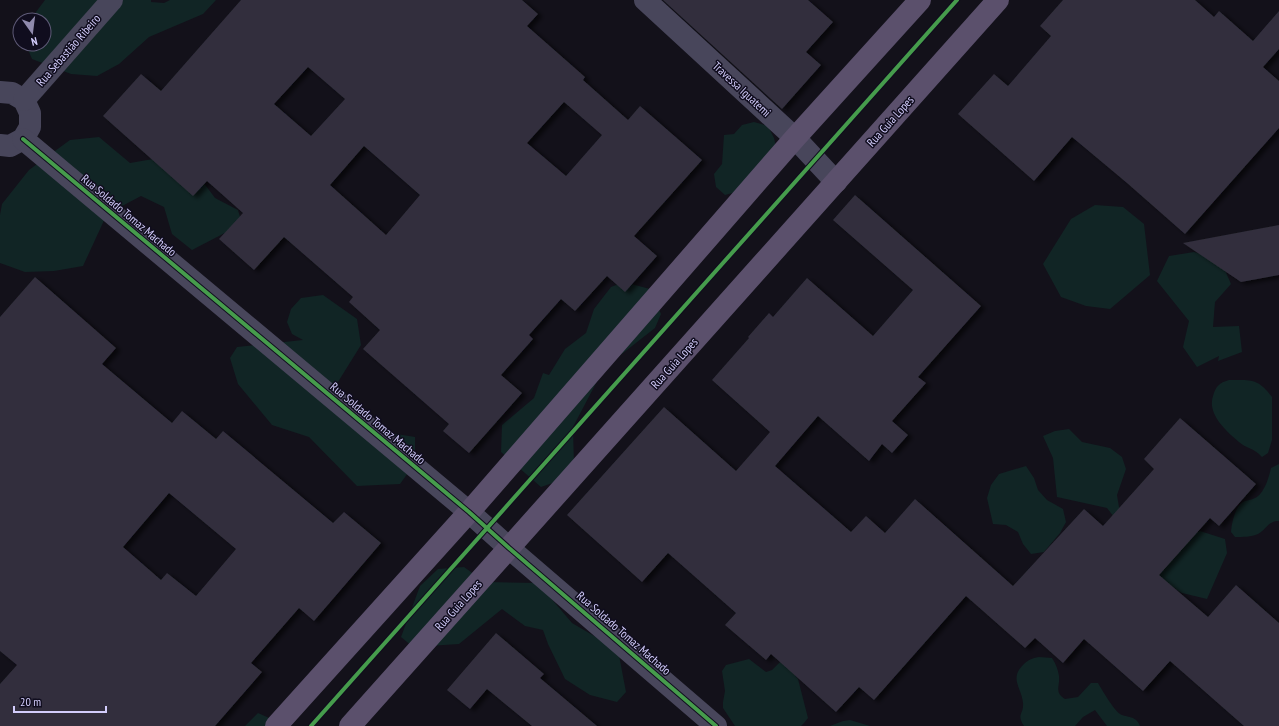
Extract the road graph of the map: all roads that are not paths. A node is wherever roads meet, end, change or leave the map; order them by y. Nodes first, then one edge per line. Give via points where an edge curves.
1 (112, 0) edge
2 (645, 0) edge
3 (920, 0) edge
4 (998, 0) edge
5 (0, 92) edge
6 (24, 100) junction
7 (795, 138) junction
8 (23, 139) junction
9 (0, 145) edge
10 (836, 182) junction
11 (469, 512) junction
12 (509, 548) junction
13 (276, 726) edge
14 (350, 726) edge
15 (716, 726) edge

1 - 6 street, Rua Sebastião Ribeiro
2 - 7 street, Travessa Iguatemi
3 - 7 main road
4 - 10 main road, Rua Guia Lopes
5 - 6 street via 12,93
6 - 8 street via 30,113 30,127
7 - 10 street, Travessa Iguatemi
7 - 11 main road
8 - 9 street via 10,146
8 - 11 street, Rua Soldado Tomaz Machado
10 - 12 main road, Rua Guia Lopes
11 - 12 street, Rua Soldado Tomaz Machado
11 - 13 main road
12 - 14 main road, Rua Guia Lopes
12 - 15 street, Rua Soldado Tomaz Machado

